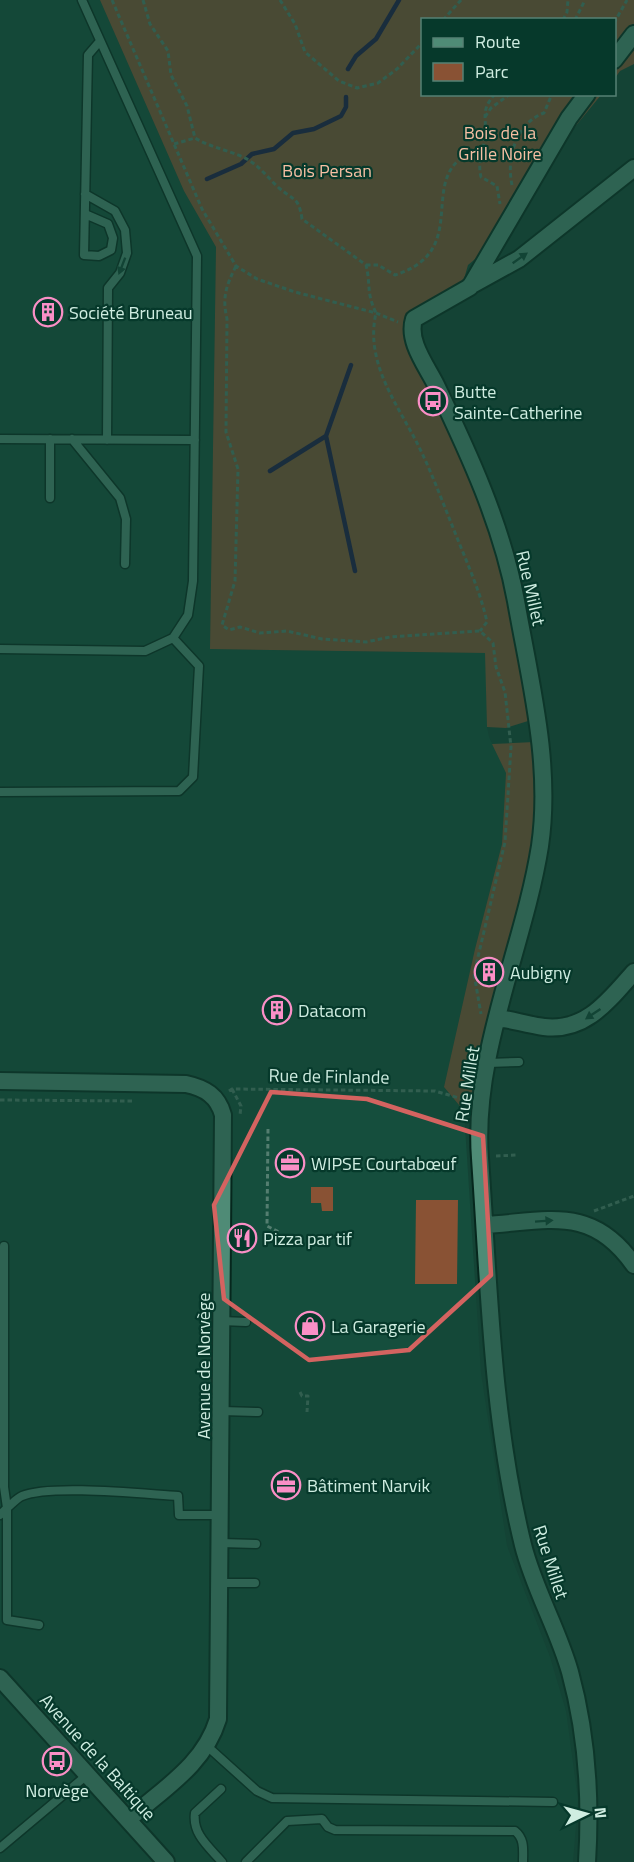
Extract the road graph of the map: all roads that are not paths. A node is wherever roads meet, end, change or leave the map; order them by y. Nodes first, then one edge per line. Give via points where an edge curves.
1 (82, 0) edge
2 (634, 34) edge
3 (100, 41) junction
4 (616, 59) edge
5 (586, 96) edge
6 (634, 168) edge
7 (85, 194) junction
8 (85, 214) junction
9 (470, 287) junction
10 (0, 439) edge
11 (50, 439) junction
12 (72, 439) junction
13 (107, 440) junction
14 (195, 440) junction
15 (50, 498) dead end
16 (125, 564) dead end
17 (173, 638) junction
18 (0, 650) edge
19 (0, 792) edge
20 (634, 972) edge
21 (498, 1018) junction
22 (519, 1062) dead end
23 (488, 1064) junction
24 (0, 1081) edge
25 (485, 1225) junction
26 (4, 1246) dead end
27 (634, 1265) edge
28 (222, 1322) junction
29 (246, 1322) dead end
30 (222, 1411) junction
31 (258, 1412) dead end
32 (8, 1508) junction
33 (0, 1515) edge
34 (221, 1515) junction
35 (221, 1543) junction
36 (256, 1544) dead end
37 (221, 1583) junction
38 (255, 1583) dead end
39 (39, 1625) dead end
40 (0, 1678) edge
41 (207, 1746) junction
42 (87, 1775) junction
43 (221, 1789) dead end
44 (553, 1802) dead end
45 (129, 1819) junction
46 (0, 1848) edge
47 (166, 1862) edge
48 (222, 1862) edge
49 (246, 1862) edge
50 (523, 1862) edge
51 (587, 1862) edge

1 - 3 lane
2 - 4 street
3 - 7 lane via 88,55
3 - 14 lane via 197,256
5 - 9 street
9 -> 6 street via 519,260
7 - 8 lane
7 -> 13 lane via 115,211 125,230 127,253 120,273 108,288
8 - 8 lane via 84,255 99,256 111,250 113,237 108,224
9 - 21 street, Rue Millet via 414,319 411,328 464,443 498,534 530,670 542,761 540,844
10 - 11 lane
11 - 12 lane
11 - 15 lane
12 - 13 lane
12 - 16 lane via 120,498 126,519
13 - 14 lane
14 - 17 lane via 193,581 188,615
17 - 18 lane via 145,651
17 - 19 lane via 199,666 193,777 179,791
20 -> 21 street via 601,1010 573,1024 544,1027
21 - 23 street, Rue Millet
22 - 23 lane
23 - 25 street, Rue Millet via 478,1127
24 - 28 street, Avenue de Norvège via 186,1084 203,1089 219,1102 224,1125
25 -> 27 street via 572,1219 597,1229 620,1246
25 - 51 street, Rue Millet via 494,1369 517,1513 534,1578 570,1671 579,1716 590,1809
26 - 32 lane via 3,1487
28 - 29 lane
28 - 30 street, Avenue de Norvège
30 - 31 lane
30 - 34 street, Avenue de Norvège
32 - 33 lane
32 - 34 lane via 21,1496 35,1492 95,1491 178,1496 179,1515
32 - 39 lane via 7,1620
34 - 35 street, Avenue de Norvège
35 - 36 lane
35 - 37 street, Avenue de Norvège
37 - 38 lane
37 - 41 street, Avenue de Norvège via 218,1719
40 - 42 street, Avenue de la Baltique
41 - 44 lane via 257,1791 272,1798
41 - 45 street, Avenue de Norvège via 200,1758
42 - 45 street, Avenue de la Baltique
42 - 46 lane
43 - 48 lane via 195,1813 194,1820 196,1833
45 - 47 street, Avenue de la Baltique
49 - 50 lane via 287,1821 322,1819 335,1830 515,1831 523,1844

